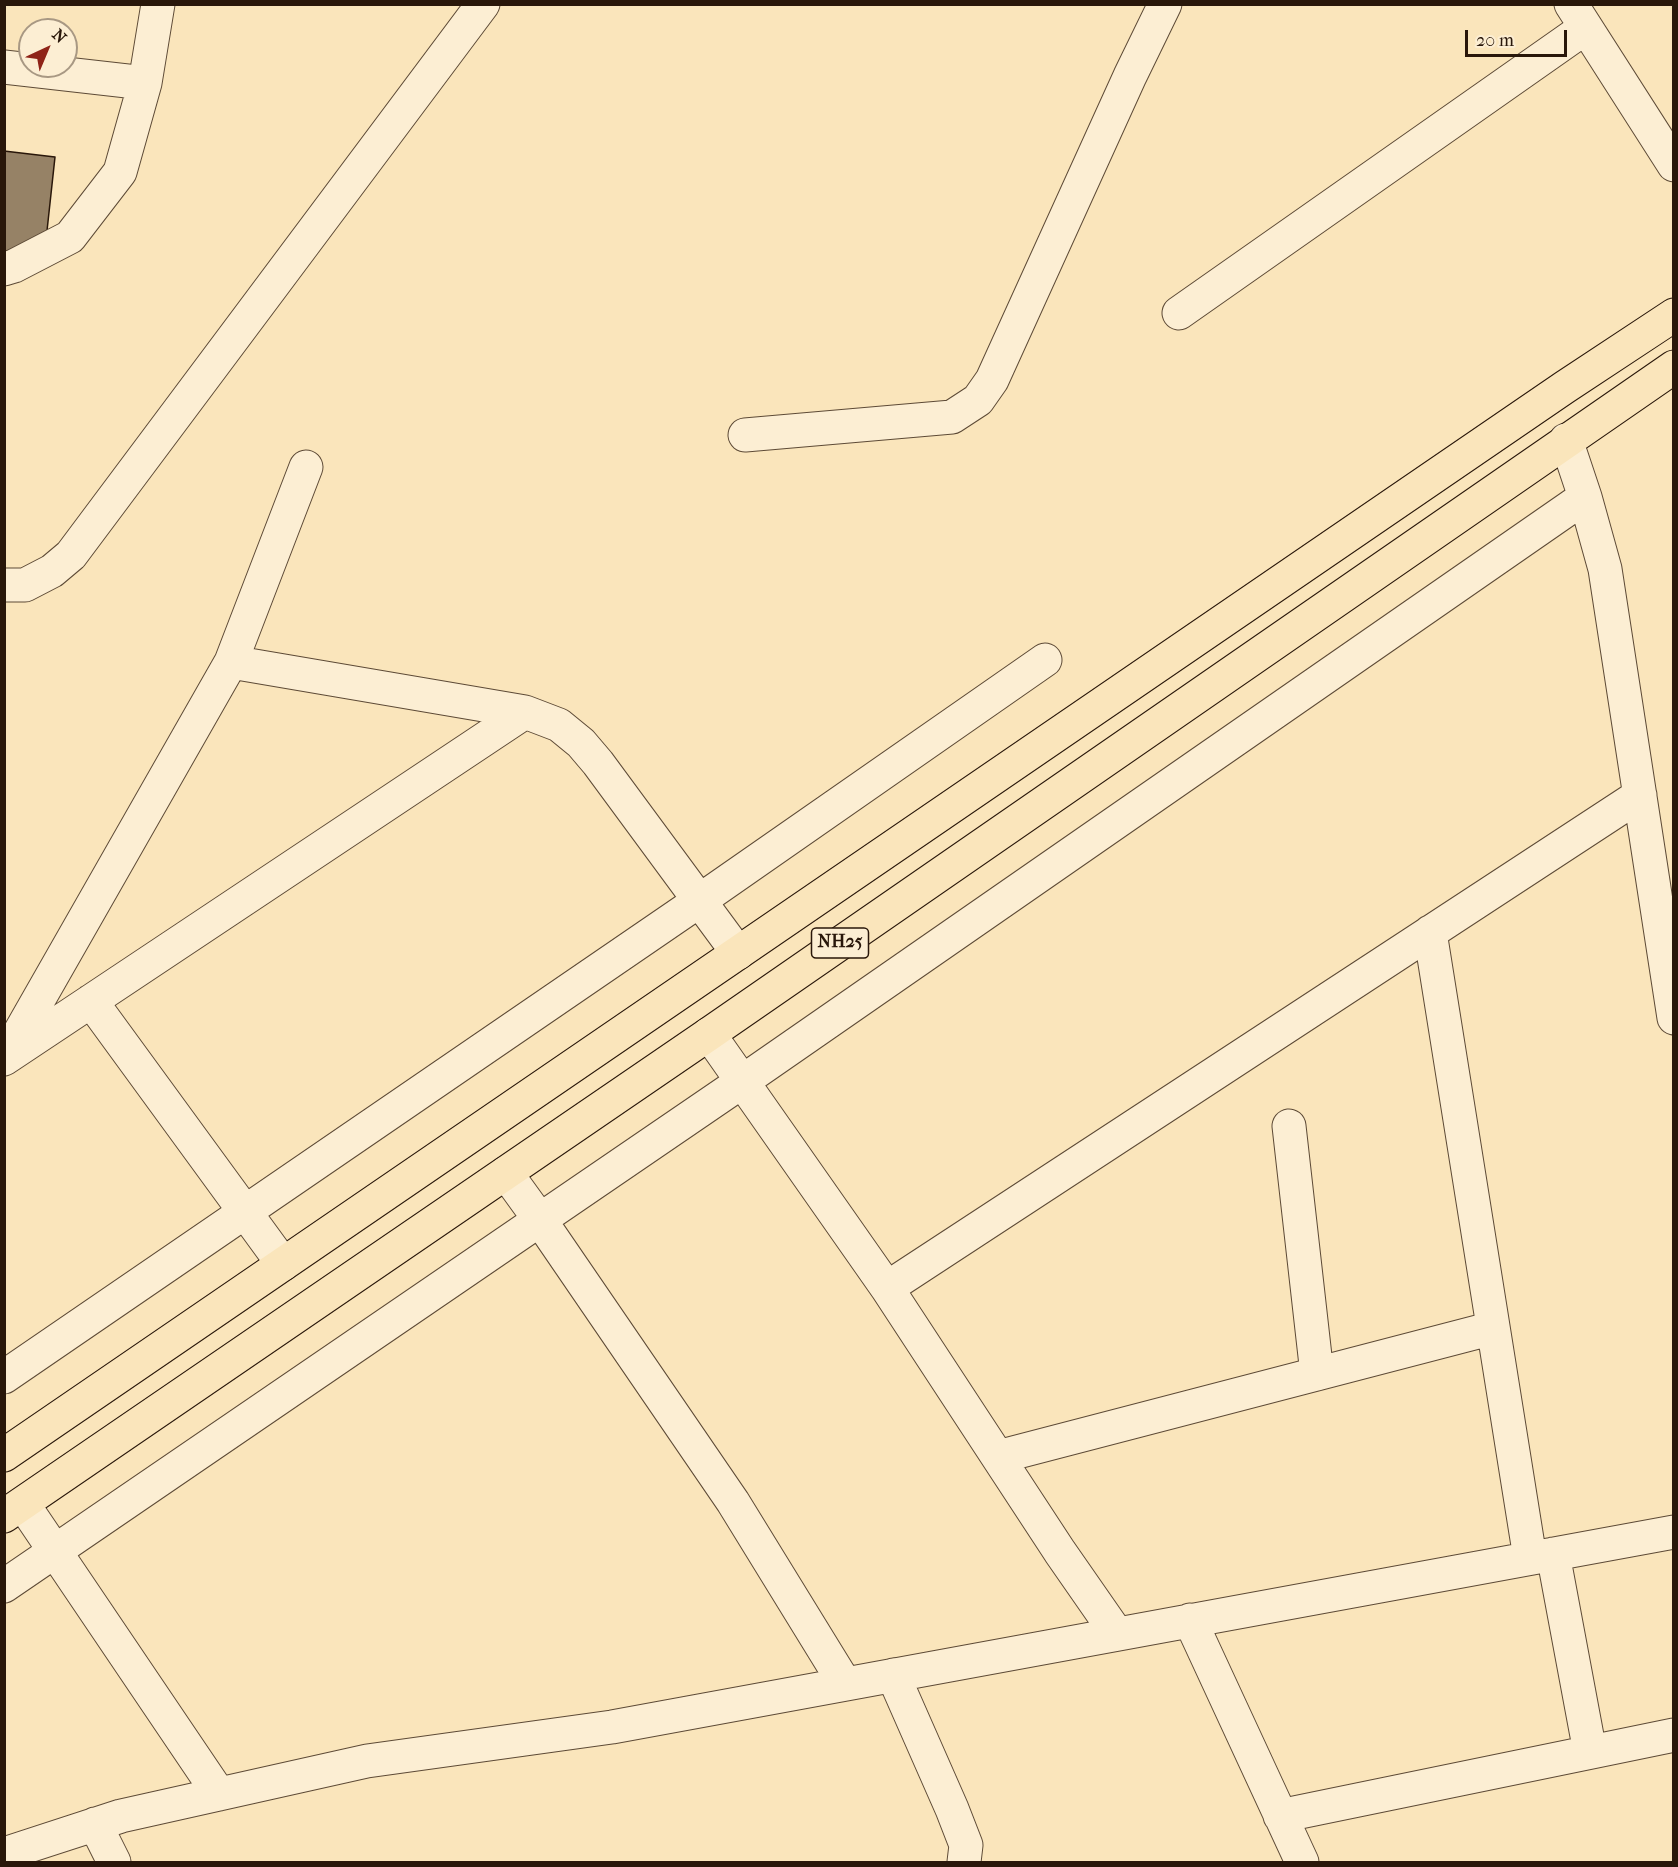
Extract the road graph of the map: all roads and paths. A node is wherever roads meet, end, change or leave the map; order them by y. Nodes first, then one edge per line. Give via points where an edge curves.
1 (158, 4) edge
2 (483, 4) edge
3 (1165, 4) edge
4 (1578, 16) edge
5 (4, 67) edge
6 (145, 83) junction
7 (1674, 165) edge
8 (4, 269) edge
9 (1179, 313) dead end
10 (1674, 315) edge
11 (1674, 367) edge
12 (745, 435) dead end
13 (1566, 440) junction
14 (306, 467) dead end
15 (1585, 497) junction
16 (4, 585) edge
17 (1045, 660) dead end
18 (231, 662) junction
19 (525, 712) junction
20 (1640, 795) junction
21 (699, 901) junction
22 (1431, 932) junction
23 (738, 953) junction
24 (91, 1001) junction
25 (1674, 1017) edge
26 (709, 1034) junction
27 (5, 1059) edge
28 (743, 1081) junction
29 (1289, 1126) dead end
30 (506, 1173) junction
31 (245, 1212) junction
32 (540, 1220) junction
33 (283, 1264) junction
34 (887, 1288) junction
35 (1493, 1328) junction
36 (1317, 1374) junction
37 (4, 1377) edge
38 (4, 1455) edge
39 (998, 1457) junction
40 (14, 1510) edge
41 (1674, 1532) edge
42 (55, 1550) junction
43 (1542, 1556) junction
44 (4, 1586) edge
45 (1190, 1620) junction
46 (1117, 1634) junction
47 (893, 1675) junction
48 (845, 1684) junction
49 (1674, 1735) edge
50 (1590, 1752) junction
51 (219, 1794) junction
52 (1280, 1816) junction
53 (95, 1824) junction
54 (4, 1854) edge
55 (114, 1863) edge
56 (964, 1863) edge
57 (1302, 1863) edge

1 - 6 street
2 - 16 street via 71,555 52,571 25,585
3 - 12 street via 992,380 978,400 952,417
4 - 7 street
4 - 9 street
5 - 6 street
6 - 8 street via 120,172 70,237
10 - 23 highway, NH25
11 - 13 highway, NH25
13 - 15 street
13 - 26 highway, NH25
14 - 18 street
15 - 20 street via 1605,569
15 - 28 street
17 - 21 street
18 - 19 street
18 - 27 street
19 - 21 street via 559,725 581,743
19 - 24 street
20 - 22 street
20 - 25 street
21 - 23 street
21 - 31 street
22 - 34 street
22 - 35 street
23 - 33 highway, NH25
24 - 27 street
24 - 31 street
26 - 28 street
26 - 30 highway, NH25
28 - 32 street
28 - 34 street
29 - 36 street
30 - 32 street
30 - 40 highway, NH25
31 - 33 street
31 - 37 street
32 - 42 street
32 - 48 street via 733,1502
33 - 38 highway, NH25
34 - 39 street
35 - 36 street
35 - 43 street
36 - 39 street
39 - 46 street
40 - 42 street
41 - 43 street
42 - 44 street
42 - 51 street
43 - 45 street
43 - 50 street
45 - 46 street
45 - 52 street
46 - 47 street
47 - 48 street
47 - 56 street via 966,1845
48 - 51 street via 612,1726 367,1761
49 - 50 street
50 - 52 street
51 - 53 street
52 - 57 street
53 - 54 street
53 - 55 street

